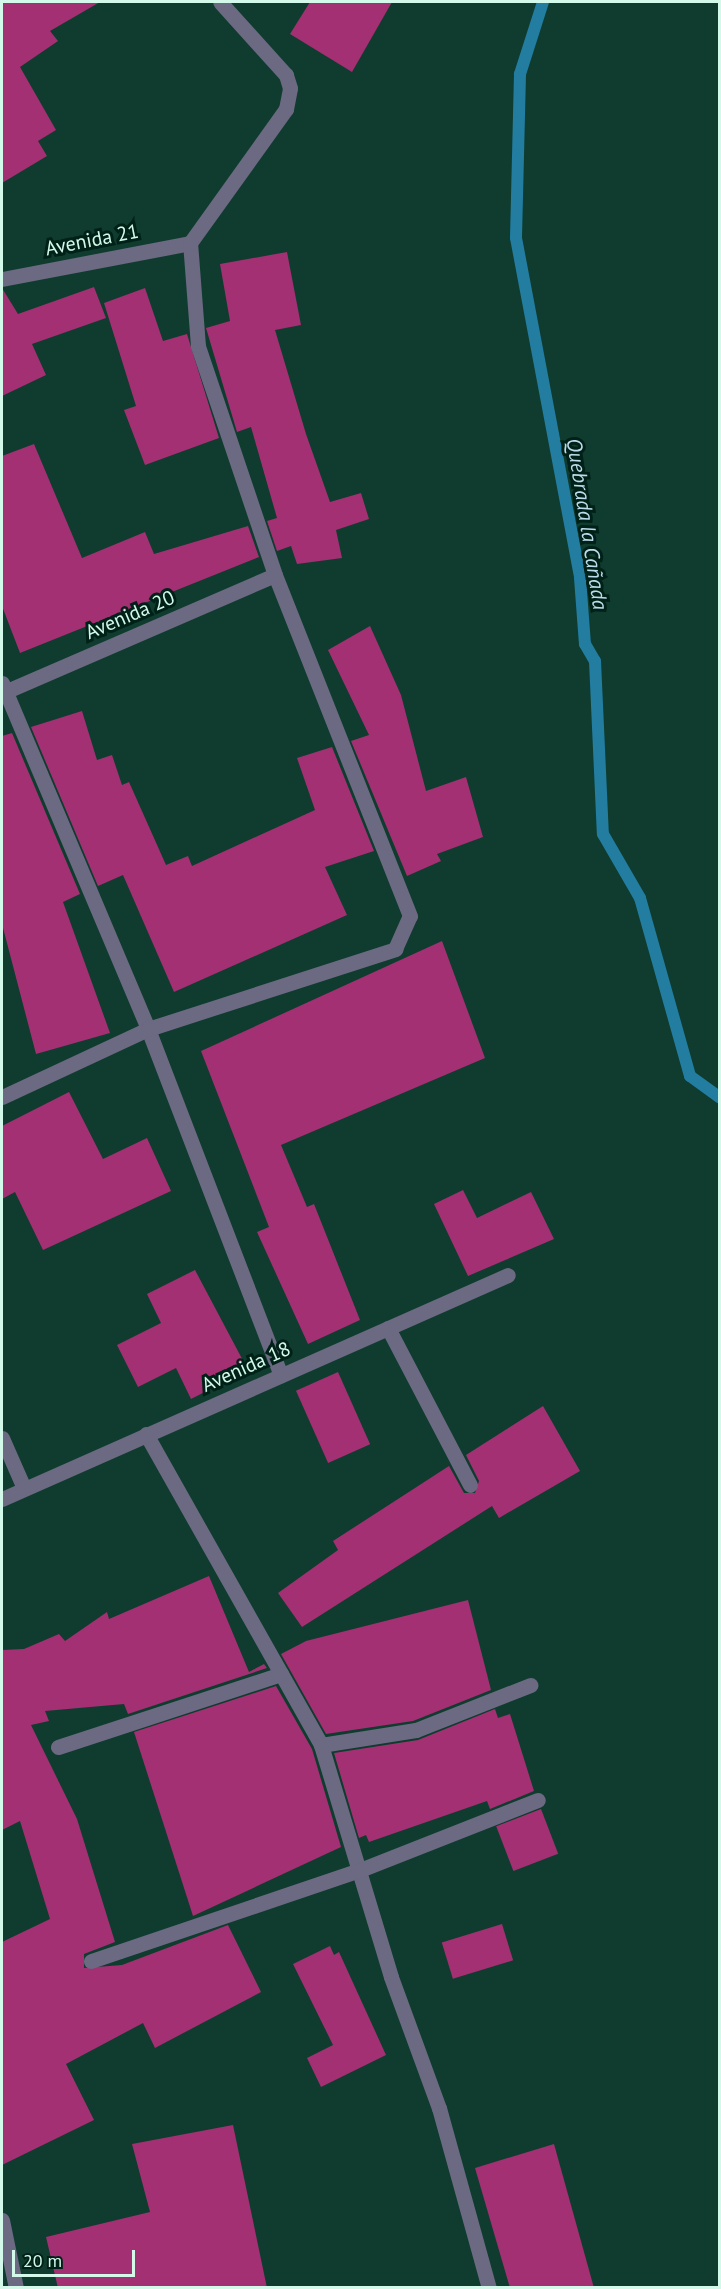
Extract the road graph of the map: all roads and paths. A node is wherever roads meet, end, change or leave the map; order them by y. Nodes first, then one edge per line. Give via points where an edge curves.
1 (220, 2) edge
2 (190, 243) junction
3 (2, 279) edge
4 (275, 575) junction
5 (2, 689) edge
6 (148, 1029) junction
7 (2, 1097) edge
8 (508, 1275) dead end
9 (387, 1328) junction
10 (281, 1375) junction
11 (146, 1434) junction
12 (2, 1438) edge
13 (470, 1485) dead end
14 (24, 1488) junction
15 (2, 1499) edge
16 (281, 1674) junction
17 (530, 1685) dead end
18 (321, 1745) junction
19 (58, 1747) dead end
20 (538, 1800) dead end
21 (360, 1870) junction
22 (91, 1961) dead end
23 (2, 2220) edge
24 (16, 2288) edge
25 (489, 2288) edge

1 - 2 street via 286,75 290,88 286,109
2 - 3 street, Avenida 21
2 - 4 street via 198,346
4 - 5 street, Avenida 20
4 - 6 street via 410,916 406,932 395,949
5 - 6 street
6 - 7 street
6 - 10 street
8 - 9 street, Avenida 18
9 - 10 street, Avenida 18
9 - 13 street
10 - 11 street, Avenida 18
11 - 14 street, Avenida 18
11 - 16 street
12 - 14 street
14 - 15 street, Avenida 18
16 - 18 street
16 - 19 street
17 - 18 street via 416,1730
18 - 21 street
20 - 21 street
21 - 22 street
21 - 25 street via 439,2108
23 - 24 street

